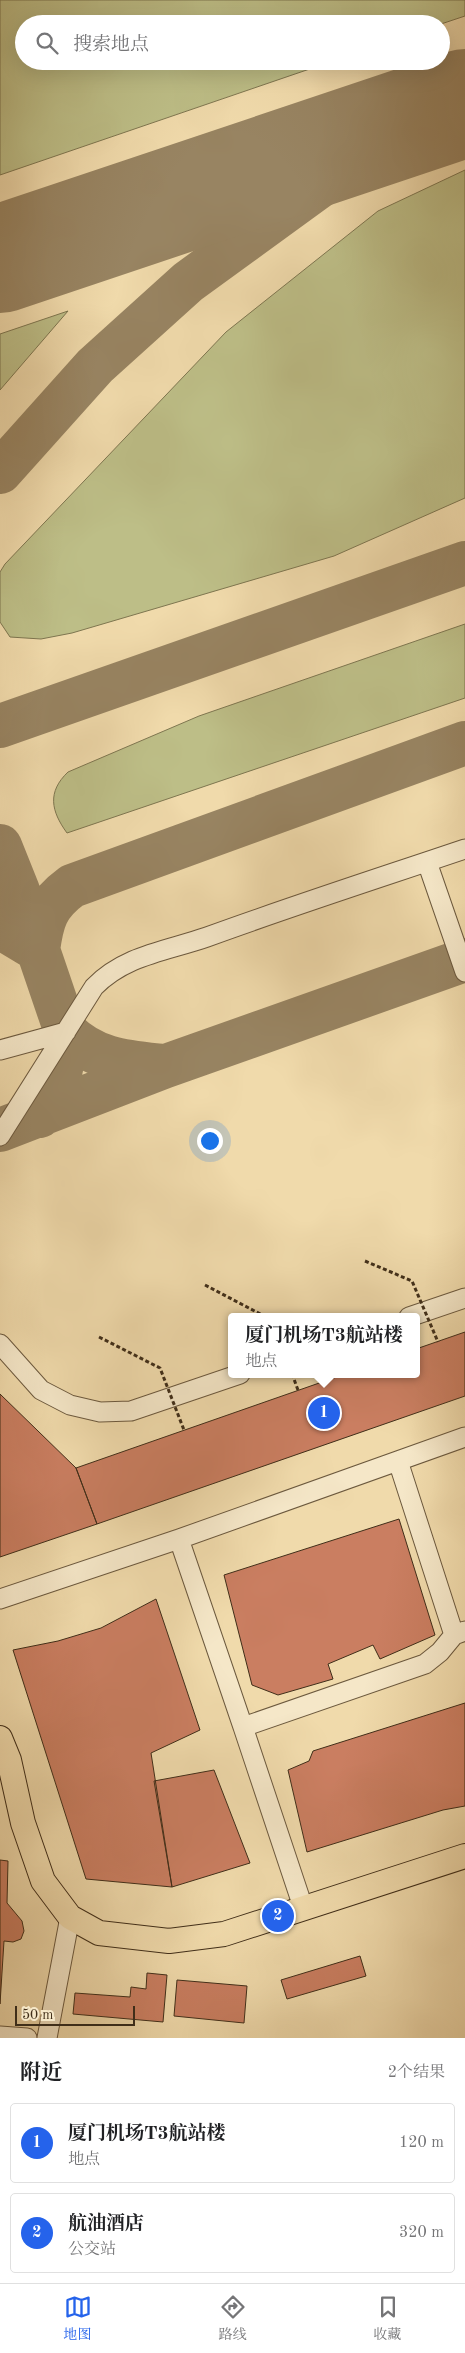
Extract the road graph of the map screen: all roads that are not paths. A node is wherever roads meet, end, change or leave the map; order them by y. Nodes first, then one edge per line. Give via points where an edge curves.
1 (465, 849) edge
2 (427, 862) junction
3 (465, 972) edge
4 (66, 1032) junction
5 (0, 1050) edge
6 (0, 1136) edge
7 (465, 1298) edge
8 (420, 1313) edge
9 (0, 1344) edge
10 (228, 1378) edge
11 (465, 1437) edge
12 (398, 1462) junction
13 (180, 1538) junction
14 (0, 1599) edge
15 (459, 1633) edge
16 (243, 1726) junction
17 (0, 1738) edge
18 (8, 1791) edge
19 (465, 1856) edge
20 (304, 1907) junction
21 (70, 1917) junction
22 (0, 2036) edge
23 (27, 2038) edge
24 (47, 2038) edge

1 - 2 street
2 - 3 street
2 - 4 street via 130,960 107,974 94,987
4 - 5 street
4 - 6 street
7 - 8 street
9 - 10 street via 41,1390 70,1405 100,1412 132,1411
11 - 12 street
12 - 13 street
12 - 15 street
13 - 14 street
13 - 16 street
15 - 16 street via 425,1664
16 - 20 street
17 - 18 main road via 9,1760
18 - 21 main road via 43,1881
19 - 20 main road
20 - 21 main road via 224,1934 169,1941 99,1933
21 - 24 street
22 - 23 street

